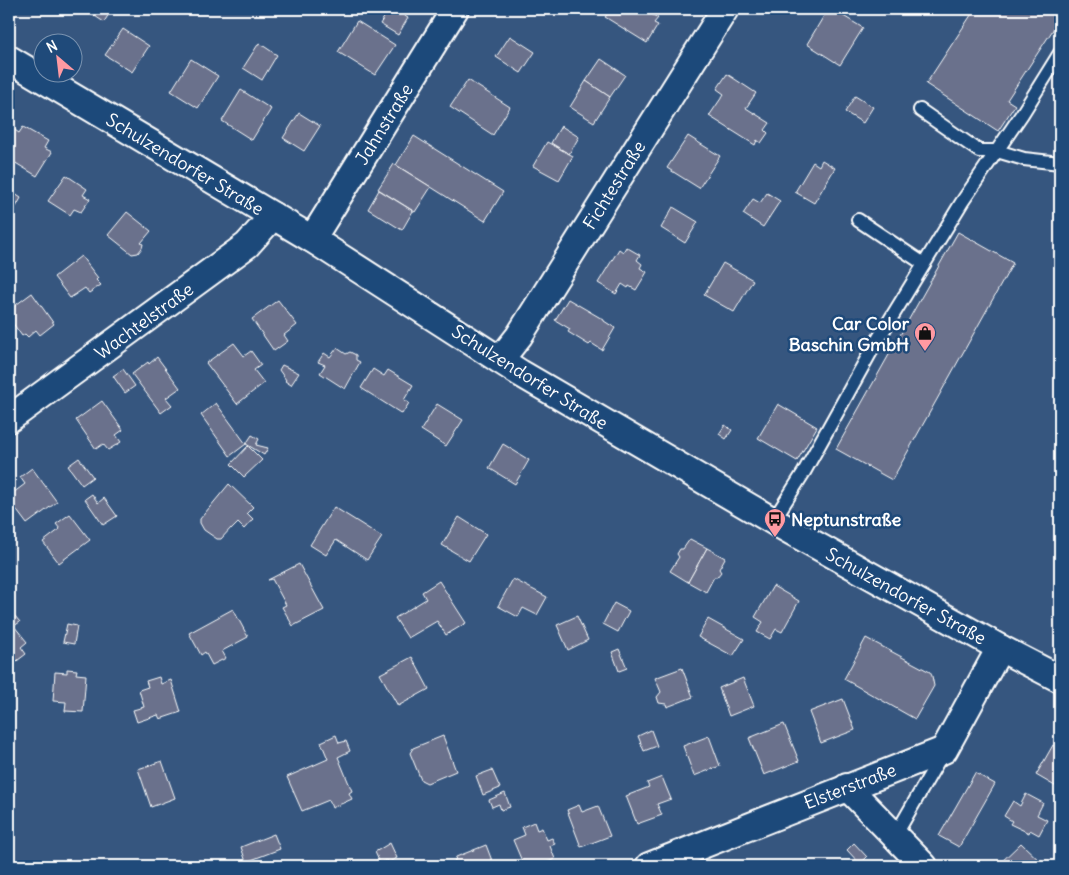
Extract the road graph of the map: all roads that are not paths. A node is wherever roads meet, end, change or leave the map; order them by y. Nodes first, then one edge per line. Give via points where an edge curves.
1 (456, 9) edge
2 (725, 9) edge
3 (1060, 53) edge
4 (9, 59) edge
5 (920, 110) dead end
6 (997, 151) junction
7 (1060, 163) edge
8 (273, 216) junction
9 (858, 220) dead end
10 (312, 239) junction
11 (924, 264) junction
12 (500, 360) junction
13 (9, 419) edge
14 (773, 521) junction
15 (1000, 648) junction
16 (1060, 679) edge
17 (944, 750) junction
18 (847, 787) junction
19 (895, 836) junction
20 (649, 866) edge
21 (924, 866) edge

1 - 10 street, Jahnstraße
2 - 12 street, Fichtestraße
3 - 6 lane
4 - 8 street, Schulzendorfer Straße
5 - 6 lane via 979,151
6 - 7 lane via 1024,159
6 - 11 lane
8 - 10 street, Schulzendorfer Straße
8 - 13 street, Wachtelstraße via 247,245
9 - 11 lane
10 - 12 street, Schulzendorfer Straße
11 - 14 lane
12 - 14 street, Schulzendorfer Straße
14 - 15 street, Schulzendorfer Straße
15 - 16 street, Schulzendorfer Straße
15 - 17 street
17 - 18 street, Elsterstraße
17 - 19 lane
18 - 19 street
18 - 20 street, Elsterstraße
19 - 21 street

